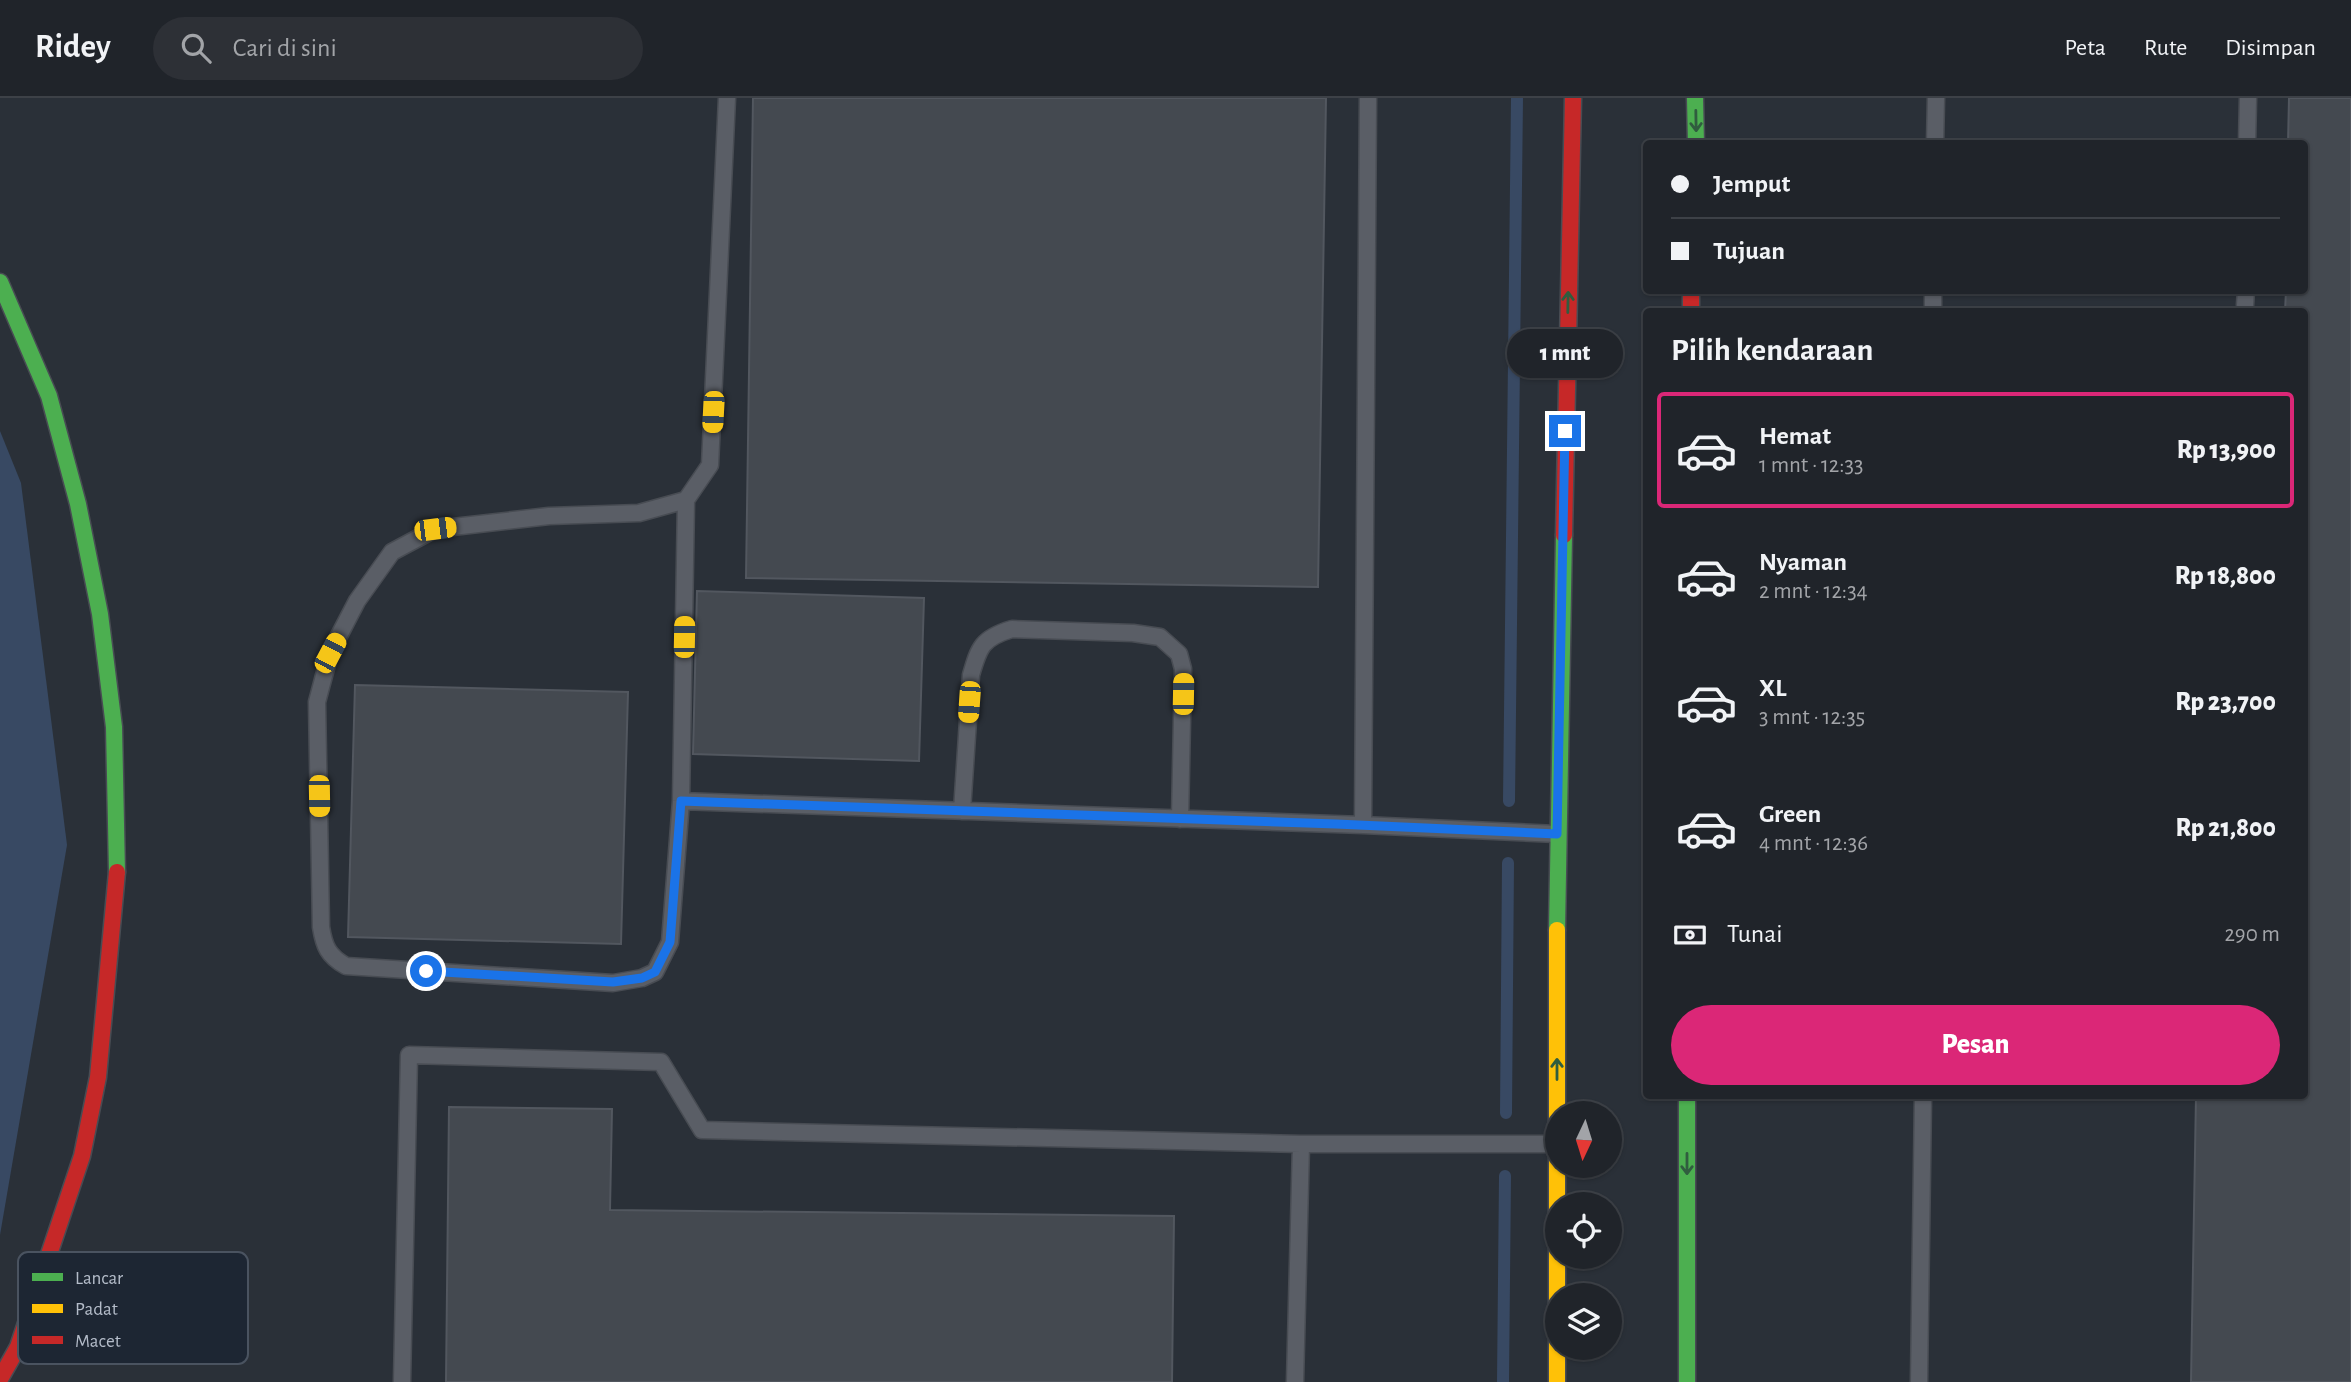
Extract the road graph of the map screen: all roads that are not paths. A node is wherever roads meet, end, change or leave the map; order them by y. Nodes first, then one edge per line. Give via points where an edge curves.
1 (727, 98) edge
2 (1368, 98) edge
3 (1573, 98) edge
4 (1695, 98) edge
5 (1936, 98) edge
6 (2248, 98) edge
7 (1696, 140) edge
8 (1935, 140) edge
9 (2247, 140) edge
10 (0, 282) edge
11 (686, 500) junction
12 (681, 801) junction
13 (962, 811) junction
14 (1180, 819) junction
15 (1363, 825) junction
16 (1557, 834) junction
17 (1687, 1099) edge
18 (1923, 1099) edge
19 (1557, 1101) edge
20 (1301, 1144) junction
21 (1545, 1144) edge
22 (1557, 1178) edge
23 (50, 1252) edge
24 (18, 1347) edge
25 (0, 1379) edge
26 (402, 1382) edge
27 (1296, 1382) edge
28 (1557, 1382) edge
29 (1687, 1382) edge
30 (1919, 1382) edge

1 - 11 lane via 710,465
2 - 15 lane
16 -> 3 street
4 -> 7 street
5 - 8 lane
6 - 9 lane
10 - 23 street via 49,396 81,518 100,614 114,727 117,875 98,1077 82,1156
11 - 12 lane
11 - 12 lane via 639,513 549,516 435,529 392,552 357,601 330,653 317,702 325,948 346,966 613,982 642,978 655,972 670,942
12 - 13 lane
13 - 14 lane
13 - 14 lane via 971,675 984,643 994,634 1012,629 1133,633 1160,638 1179,654 1183,669
14 - 15 lane
15 - 16 lane
19 -> 16 street
17 -> 29 street
18 - 30 lane
20 - 21 lane
20 - 26 lane via 702,1130 661,1062 409,1055
20 - 27 lane
22 - 28 street
24 - 25 street

